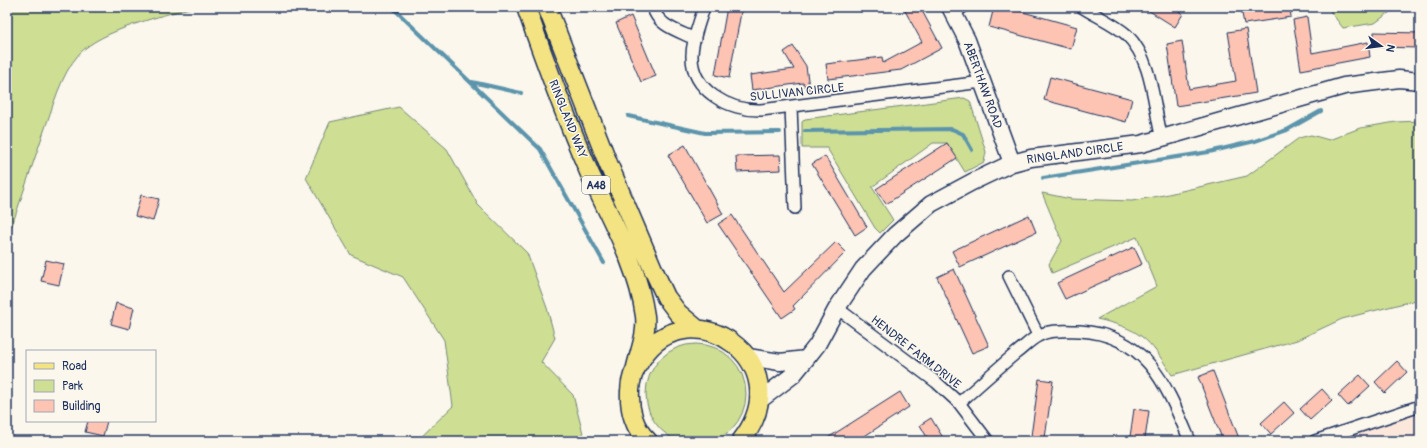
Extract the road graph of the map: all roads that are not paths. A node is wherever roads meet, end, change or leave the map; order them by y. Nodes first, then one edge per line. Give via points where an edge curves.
1 (526, 7) edge
2 (547, 7) edge
3 (652, 7) edge
4 (704, 7) edge
5 (1082, 7) edge
6 (956, 9) edge
7 (695, 39) junction
8 (1420, 80) edge
9 (982, 82) junction
10 (791, 107) junction
11 (1162, 139) junction
12 (1012, 163) junction
13 (796, 208) dead end
14 (1009, 276) dead end
15 (837, 308) junction
16 (697, 330) junction
17 (1038, 335) junction
18 (748, 357) junction
19 (806, 359) junction
20 (636, 367) junction
21 (760, 400) junction
22 (959, 403) junction
23 (1420, 406) edge
24 (749, 437) edge
25 (646, 440) edge
26 (988, 441) edge
27 (1190, 441) edge
28 (1314, 441) edge

1 - 20 main road, RINGLAND WAY / A48 via 586,163 629,260 642,300 645,336
2 - 16 main road, RINGLAND WAY / A48 via 653,269 666,296
3 - 7 street via 662,23
4 - 7 street, SULLIVAN CIRCLE
5 - 11 street via 1126,35 1141,53
6 - 9 street, ABERTHAW ROAD
7 - 10 street, SULLIVAN CIRCLE via 692,56 695,73 715,97 726,104 752,111
8 - 11 street, RINGLAND CIRCLE via 1400,79 1344,86
9 - 10 street, SULLIVAN CIRCLE
9 - 12 street, ABERTHAW ROAD
10 - 13 street
11 - 12 street, RINGLAND CIRCLE
12 - 15 street, RINGLAND CIRCLE via 931,204 895,235 863,268
14 - 17 street
15 - 19 street, RINGLAND CIRCLE via 817,346
15 - 22 street, HENDRE FARM DRIVE via 936,382
16 - 18 main road, RINGLAND WAY / A48 via 717,333 734,343
16 - 20 main road, RINGLAND WAY / A48 via 679,332 661,339 646,351
17 - 22 street
17 - 27 street via 1062,330 1091,332 1116,339 1139,352 1155,369 1171,395
18 - 19 street via 780,362
18 - 21 main road, RINGLAND WAY / A48 via 760,385
19 - 21 street, RINGLAND CIRCLE via 793,375
20 - 25 main road, RINGLAND WAY / A48 via 630,384 630,404 635,422
21 - 24 main road, RINGLAND WAY / A48
22 - 26 street, HENDRE FARM DRIVE
23 - 28 street

